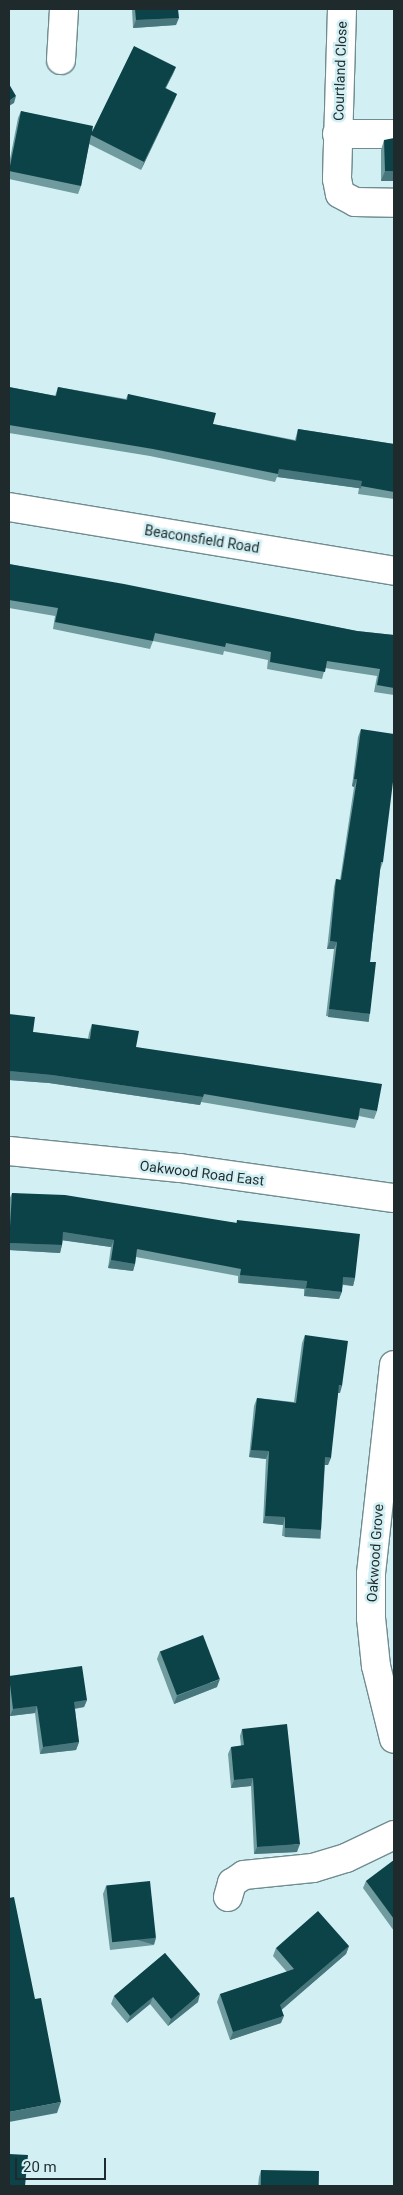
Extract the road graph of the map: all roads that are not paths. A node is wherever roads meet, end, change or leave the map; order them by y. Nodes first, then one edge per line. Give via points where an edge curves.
1 (64, 9) edge
2 (342, 9) edge
3 (61, 60) dead end
4 (337, 134) junction
5 (394, 134) edge
6 (394, 203) edge
7 (9, 508) edge
8 (394, 571) edge
9 (9, 1151) edge
10 (394, 1198) edge
11 (394, 1365) edge
12 (394, 1739) edge
13 (394, 1835) edge
14 (228, 1897) dead end

1 - 3 street
2 - 4 street, Courtland Close
4 - 5 street, Courtland Close
4 - 6 street, Courtland Close via 336,179 340,194 355,202
7 - 8 street, Beaconsfield Road
9 - 10 street, Oakwood Road East via 180,1168
11 - 12 street, Oakwood Grove via 371,1574 371,1618 376,1666
13 - 14 street via 346,1858 314,1868 244,1875 232,1883

